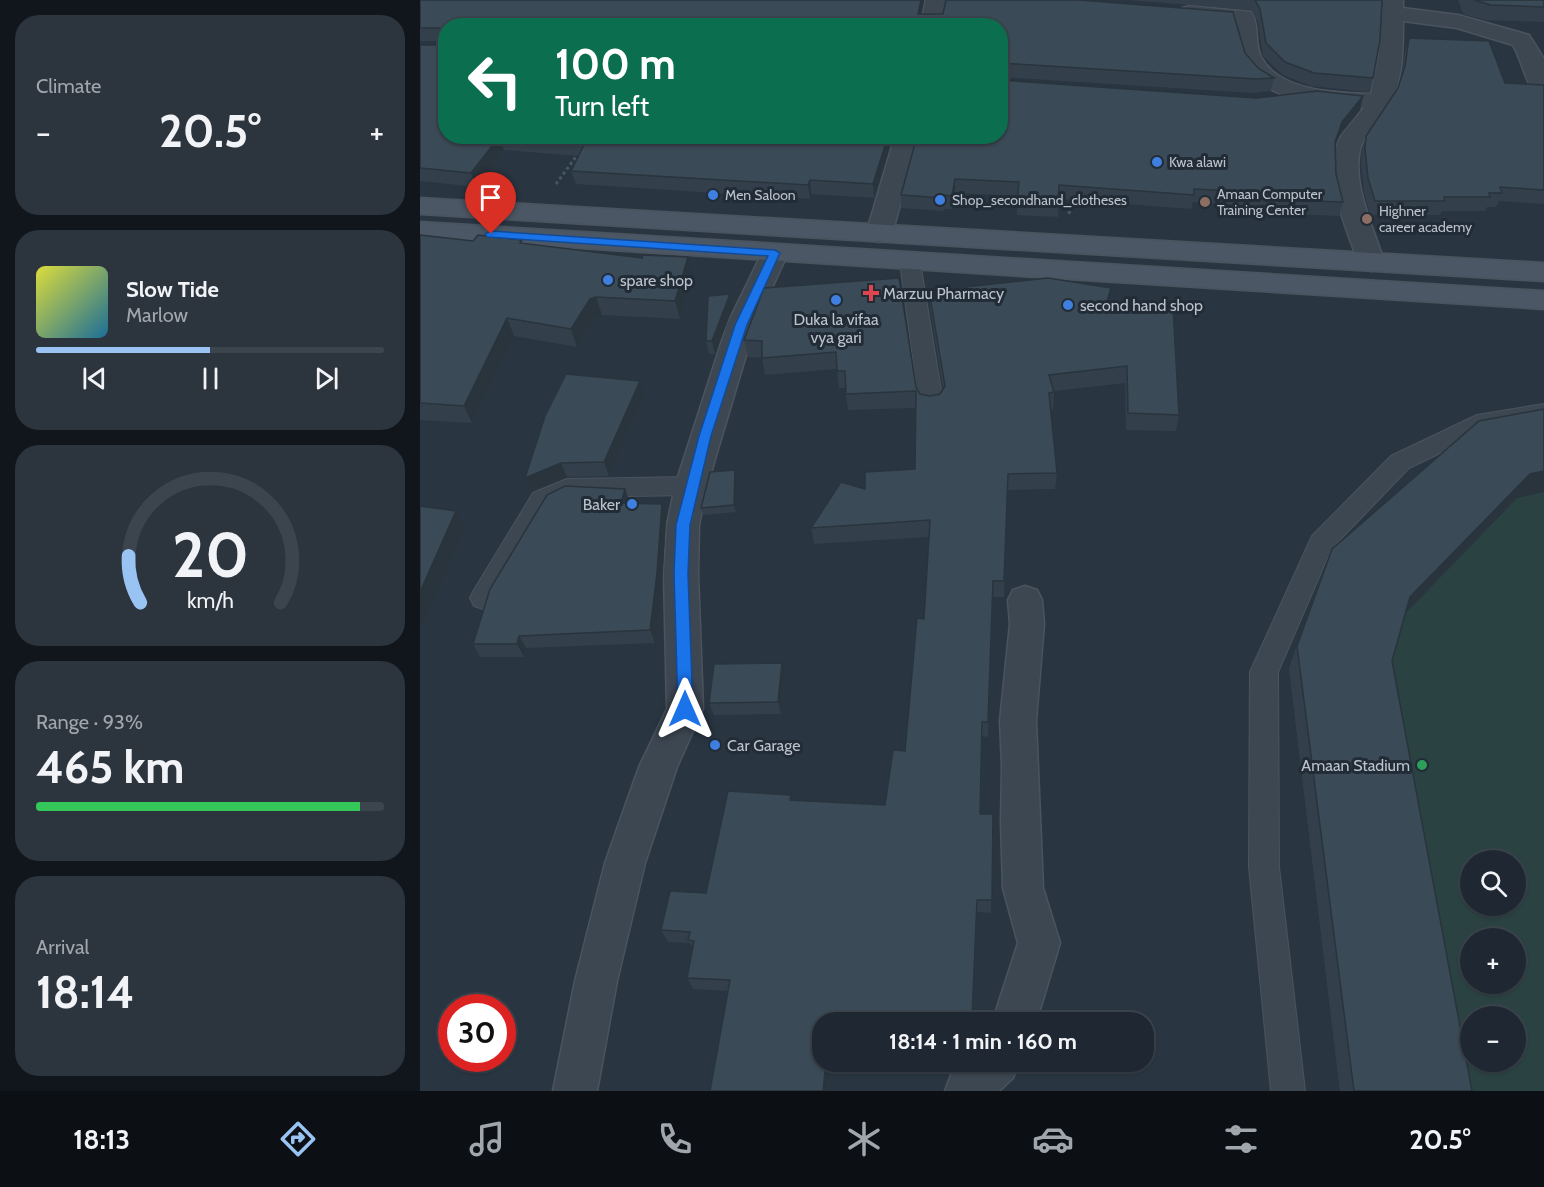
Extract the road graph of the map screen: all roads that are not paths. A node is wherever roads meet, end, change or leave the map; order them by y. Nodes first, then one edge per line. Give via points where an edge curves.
1 (937, 0) edge
2 (1392, 7) edge
3 (1169, 12) edge
4 (934, 18) edge
5 (1544, 91) edge
6 (1315, 97) junction
7 (1263, 101) edge
8 (1379, 102) junction
9 (905, 144) edge
10 (420, 206) edge
11 (420, 230) edge
12 (879, 234) junction
13 (775, 253) junction
14 (910, 262) junction
15 (1371, 262) junction
16 (1544, 272) edge
17 (1544, 300) edge
18 (931, 403) edge
19 (1544, 412) edge
20 (692, 486) junction
21 (483, 598) dead end
22 (1025, 600) dead end
23 (1018, 1012) edge
24 (987, 1072) edge
25 (575, 1091) edge
26 (967, 1091) edge
27 (1288, 1091) edge

1 - 4 street
2 - 5 street via 1532,37 1533,60
2 - 8 street via 1385,84
3 - 6 street via 1243,17 1251,59 1262,74
6 - 7 street
6 - 8 street
8 - 15 street via 1347,151 1347,173
9 - 12 street
10 - 12 main road
11 - 13 main road
12 - 15 main road
13 - 14 main road
13 - 20 street via 741,325
14 - 17 main road
14 - 18 lane
15 - 16 main road
19 - 27 lane via 1485,421 1401,462 1321,543 1264,672 1264,867
20 - 21 lane via 556,491 542,500
20 - 25 street via 683,525 681,574 685,709 658,768 625,863 596,981
22 - 23 street via 1027,635 1018,721 1020,823 1023,888 1040,943
24 - 26 street

